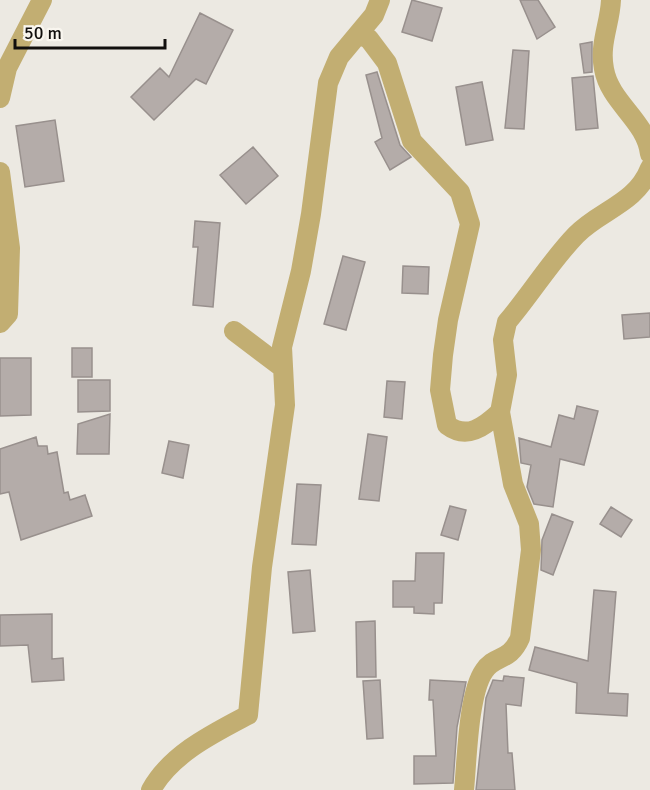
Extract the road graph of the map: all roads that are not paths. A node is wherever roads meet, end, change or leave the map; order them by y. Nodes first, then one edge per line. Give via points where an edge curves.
1 (42, 0) edge
2 (380, 0) edge
3 (611, 0) edge
4 (358, 34) junction
5 (0, 98) edge
6 (650, 154) edge
7 (650, 168) edge
8 (0, 172) edge
9 (0, 322) edge
10 (234, 331) dead end
11 (283, 368) junction
12 (500, 412) junction
13 (151, 790) edge
14 (464, 790) edge

1 - 5 street via 7,68
2 - 4 street via 374,15
3 - 6 street via 603,39 603,69 616,98 642,131
4 - 11 street via 339,57 328,83 309,225 282,347
4 - 12 street via 369,39 387,63 412,141 460,192 470,224 443,355 440,390 447,425 456,432 470,432
7 - 12 street via 644,184 629,198 577,234 507,322 503,340 507,375
8 - 9 street via 10,249 8,314
10 - 11 street
11 - 13 street via 285,405 262,567 248,715 198,743 160,774
12 - 14 street via 513,484 530,524 531,550 520,638 515,650 489,666 478,683

